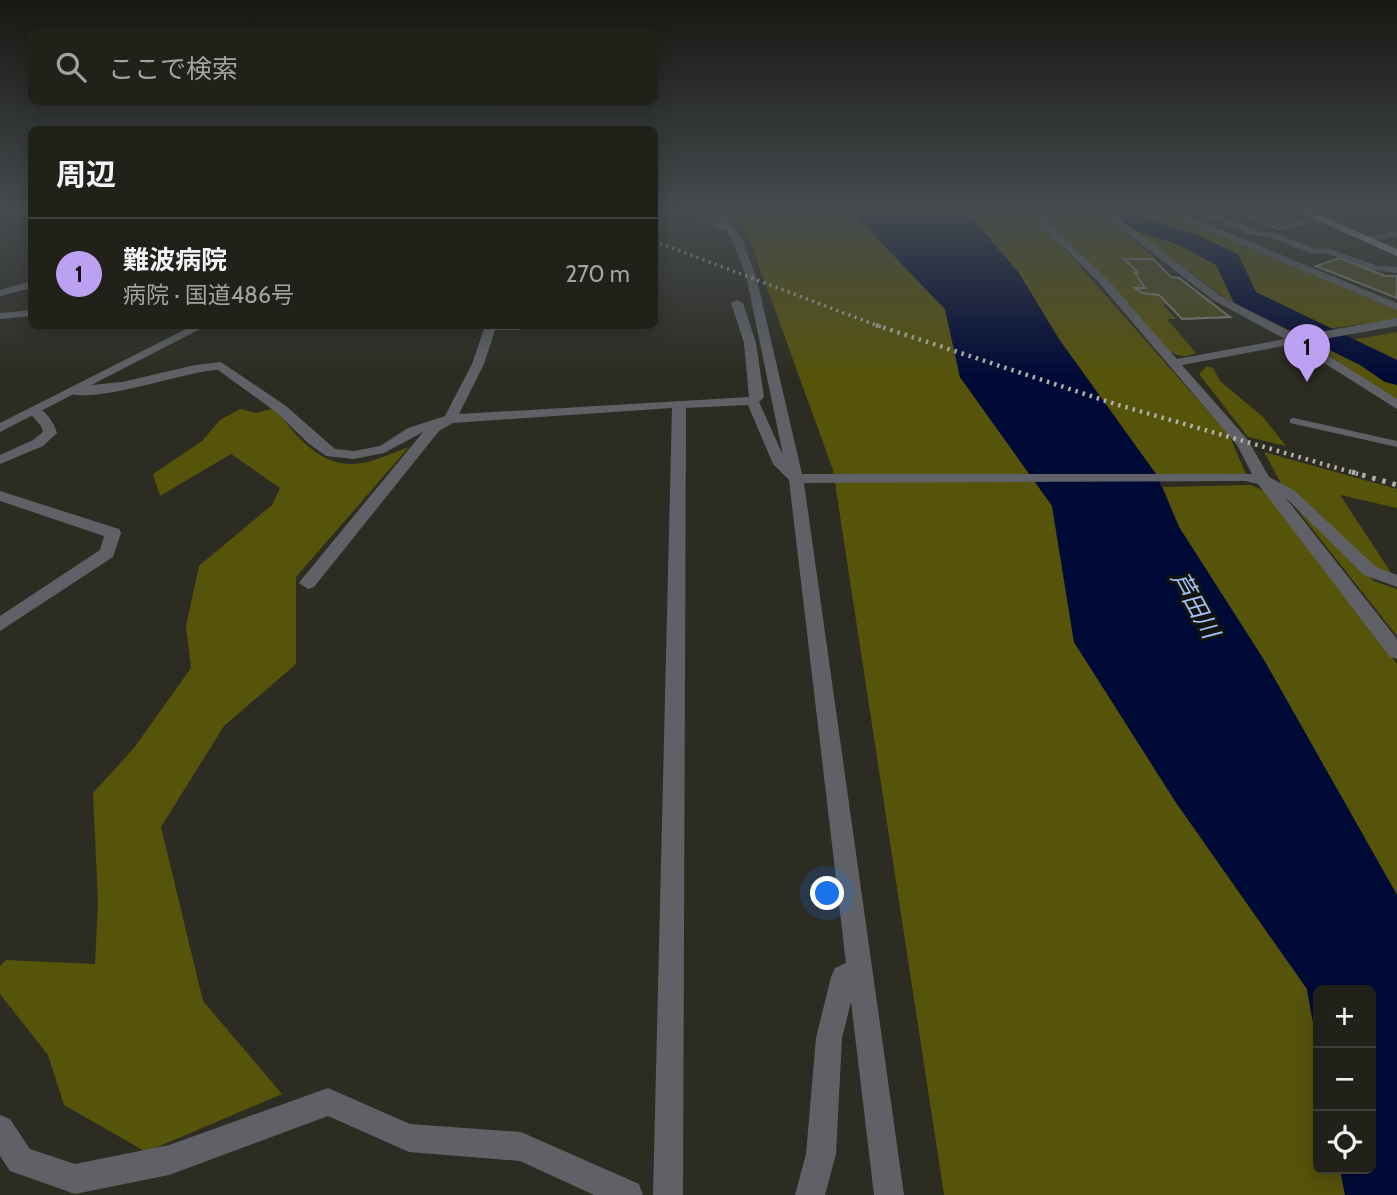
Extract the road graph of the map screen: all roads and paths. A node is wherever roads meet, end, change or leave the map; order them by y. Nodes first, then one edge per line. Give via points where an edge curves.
1 (746, 265) edge
2 (1087, 265) edge
3 (1174, 265) edge
4 (1296, 265) edge
5 (1368, 265) edge
6 (1397, 270) edge
7 (28, 285) edge
8 (0, 293) edge
9 (737, 303) dead end
10 (1397, 307) edge
11 (28, 313) edge
12 (0, 316) edge
13 (1397, 323) edge
14 (194, 329) edge
15 (490, 329) edge
16 (1297, 339) junction
17 (1172, 363) junction
18 (72, 391) junction
19 (752, 402) junction
20 (679, 405) junction
21 (1397, 405) edge
22 (34, 411) junction
23 (450, 419) junction
24 (1294, 421) dead end
25 (2, 425) edge
26 (1397, 444) edge
27 (0, 460) edge
28 (789, 468) junction
29 (1263, 480) junction
30 (0, 496) edge
31 (1397, 581) edge
32 (307, 583) dead end
33 (0, 625) edge
34 (1397, 652) edge
35 (862, 971) junction
36 (0, 1129) edge
37 (628, 1195) edge
38 (668, 1195) edge
39 (810, 1195) edge
40 (889, 1195) edge

1 - 28 street
2 - 17 street
3 - 16 street via 1217,298
4 - 10 street
5 - 6 lane
7 - 8 street
9 - 19 street via 750,343 757,397
11 - 12 street
13 - 16 street
14 - 18 street
15 - 23 street
16 - 17 street
16 - 21 street
17 - 29 street via 1243,443
18 - 22 street
18 - 23 street via 221,366 331,453 354,455 384,449 413,431
19 - 20 street
19 - 28 street
20 - 23 street
20 - 38 street
22 - 25 street
22 - 27 street via 50,433
23 - 32 street via 434,428
24 - 26 lane
28 - 29 street
28 - 35 street
29 - 31 street via 1290,494 1370,571
29 - 34 street
30 - 33 street via 113,533 107,553
35 - 39 street via 844,977 829,1038 821,1154
35 - 40 street
36 - 37 street via 20,1161 75,1179 169,1160 328,1102 409,1138 521,1147

